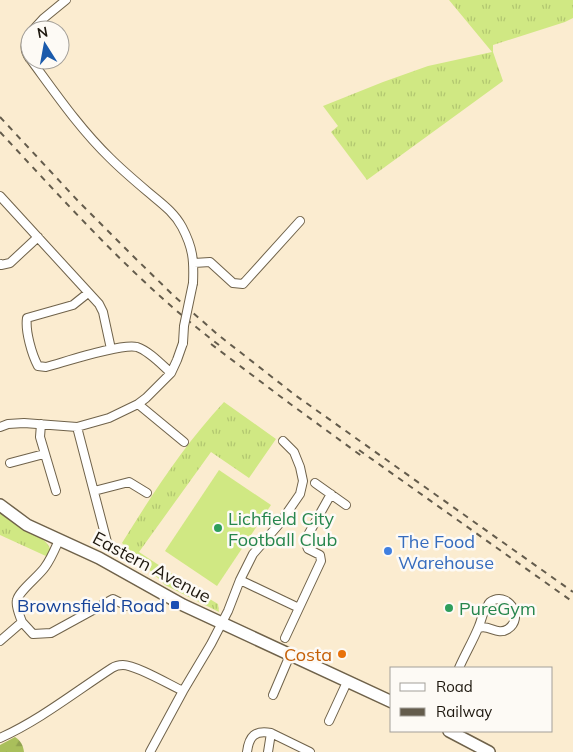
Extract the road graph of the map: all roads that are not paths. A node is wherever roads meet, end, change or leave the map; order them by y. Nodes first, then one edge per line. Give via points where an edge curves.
1 (66, 0) edge
2 (42, 20) edge
3 (37, 70) edge
4 (0, 196) edge
5 (300, 221) dead end
6 (38, 237) junction
7 (194, 263) junction
8 (0, 264) edge
9 (88, 293) junction
10 (111, 349) junction
11 (171, 373) junction
12 (138, 404) junction
13 (41, 424) junction
14 (0, 427) edge
15 (77, 427) junction
16 (283, 441) dead end
17 (184, 442) dead end
18 (44, 454) junction
19 (10, 463) dead end
20 (315, 483) dead end
21 (56, 491) dead end
22 (94, 491) junction
23 (147, 492) dead end
24 (331, 494) junction
25 (0, 505) edge
26 (346, 505) dead end
27 (59, 540) junction
28 (107, 542) dead end
29 (240, 580) junction
30 (127, 606) dead end
31 (299, 608) junction
32 (22, 622) junction
33 (221, 622) junction
34 (479, 628) junction
35 (285, 638) dead end
36 (0, 641) edge
37 (290, 655) junction
38 (460, 667) edge
39 (347, 682) junction
40 (183, 691) junction
41 (272, 695) dead end
42 (390, 701) edge
43 (329, 721) dead end
44 (451, 732) edge
45 (271, 733) junction
46 (0, 738) edge
47 (150, 752) edge
48 (247, 752) edge
49 (268, 752) edge
50 (310, 752) edge
51 (489, 752) edge

1 - 2 street
3 - 7 street via 73,118 110,158 169,209 192,246
4 - 6 street
5 - 7 street via 243,284 233,283 210,262
6 - 8 street via 10,263
6 - 9 street
7 - 11 street, bridge via 194,283 183,343
9 - 10 street via 103,312
9 - 10 street via 73,305 27,318 35,361 38,366 46,367
10 - 11 street via 136,347
11 - 12 street
12 - 15 street via 109,418
12 - 17 street
13 - 14 street via 18,423
13 - 15 street
13 - 18 street
15 - 22 street
16 - 29 street via 294,452 300,467 303,481 300,494 253,554
18 - 19 street
18 - 21 street
20 - 24 street
22 - 23 street via 129,482
22 - 28 street
24 - 26 street
24 - 31 street via 306,540 308,549 320,555 321,561
25 - 27 highway, Eastern Avenue via 27,525
27 - 32 street via 45,568 17,600
27 - 33 highway, Eastern Avenue
29 - 31 street
29 - 33 street
30 - 32 street via 113,599 51,633 33,634
31 - 35 street
32 - 36 street
33 - 37 highway, Eastern Avenue
33 - 40 street
34 - 34 street via 488,627 501,632 508,629 516,615 511,604 492,600
34 - 38 street
37 - 39 highway, Eastern Avenue
37 - 41 street
39 - 42 highway, Eastern Avenue
39 - 43 street
40 - 46 street via 139,670 117,666
40 - 47 street
44 - 51 highway
45 - 48 street via 258,732 252,736
45 - 49 street
45 - 50 street

